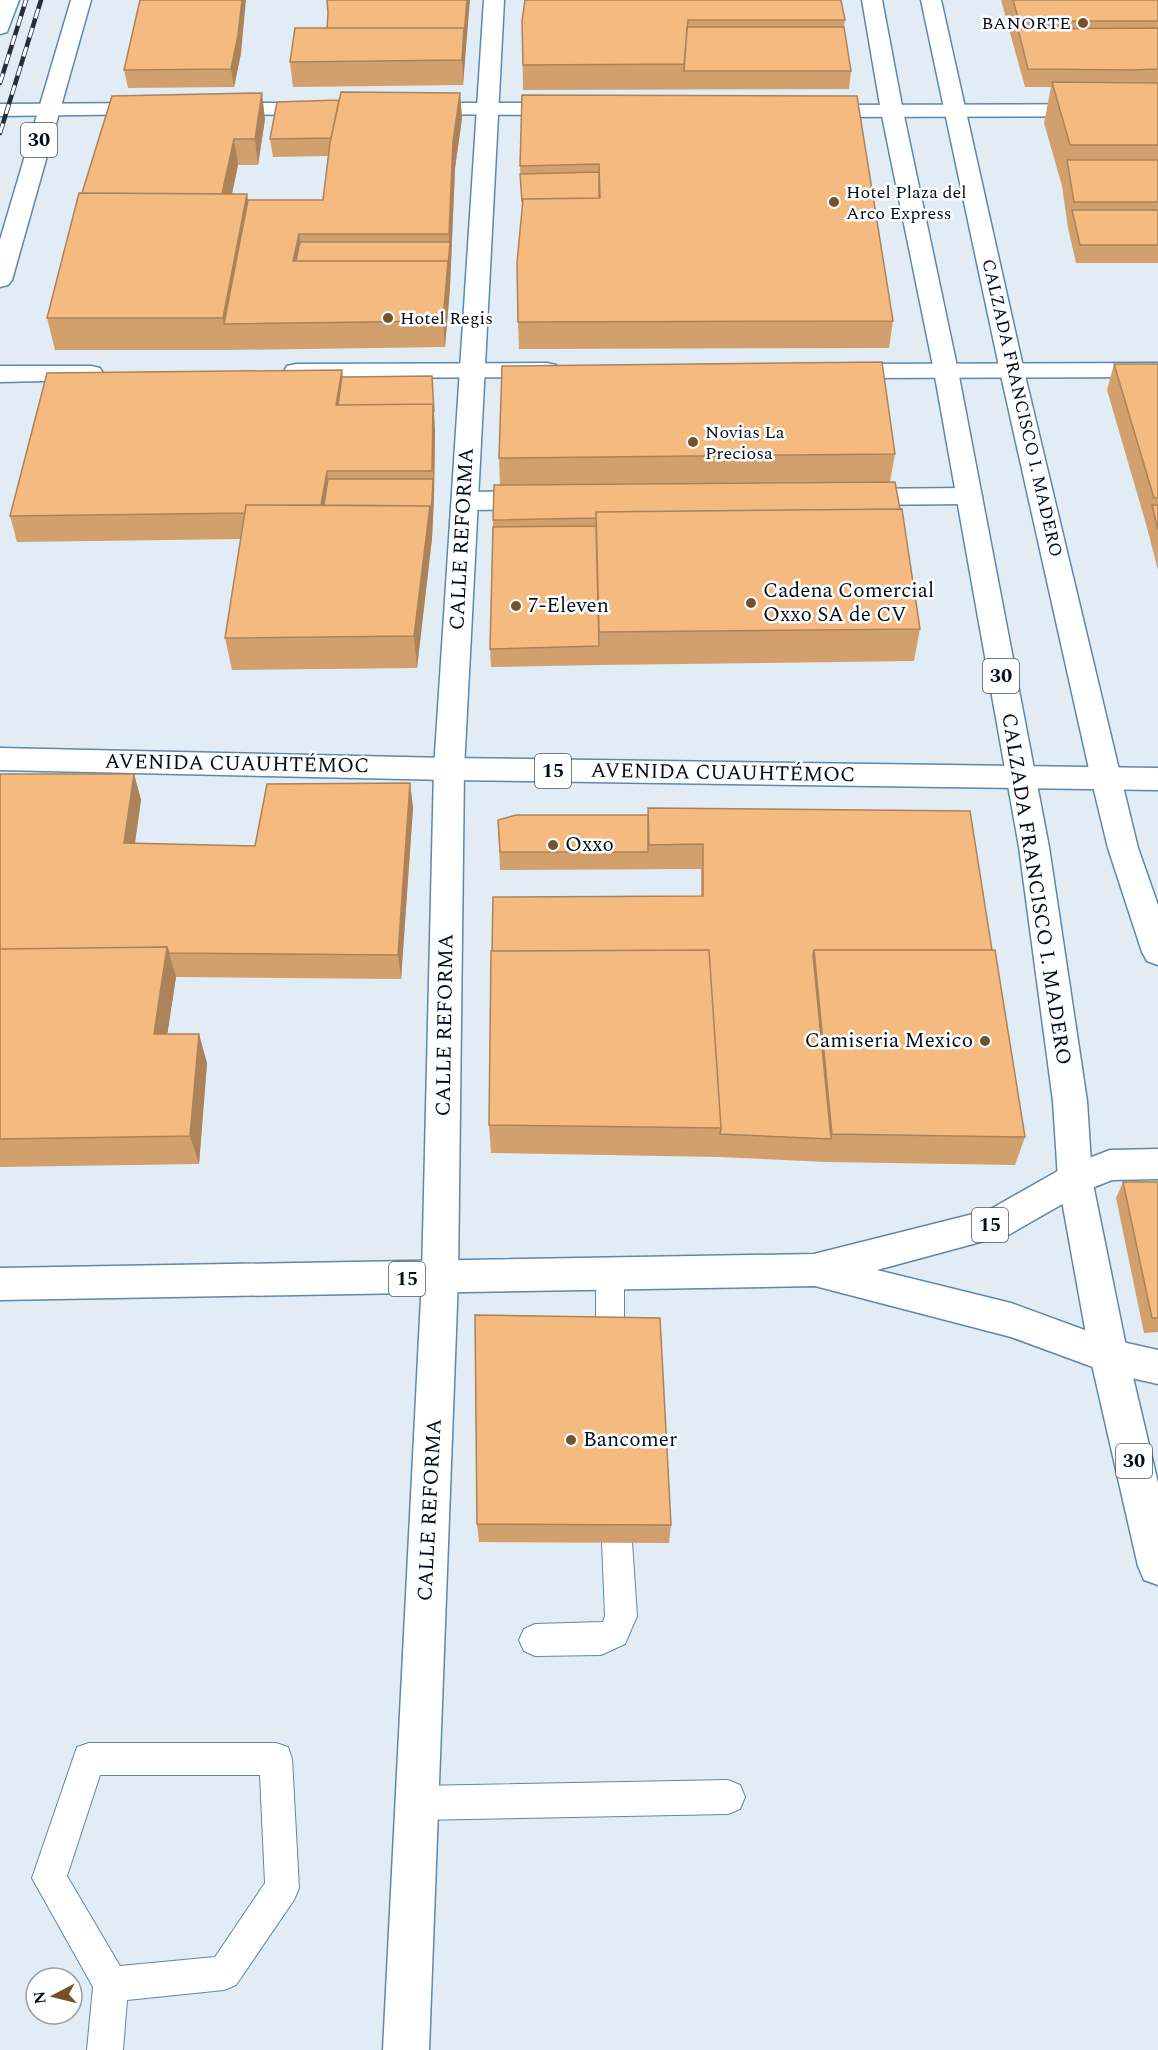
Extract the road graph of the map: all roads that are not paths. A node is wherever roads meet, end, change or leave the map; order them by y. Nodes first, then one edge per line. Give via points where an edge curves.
1 (9, 0) edge
2 (81, 0) edge
3 (494, 0) edge
4 (872, 0) edge
5 (931, 0) edge
6 (0, 28) edge
7 (202, 109) edge
8 (344, 109) edge
9 (392, 109) edge
10 (486, 109) junction
11 (582, 109) edge
12 (0, 110) edge
13 (48, 110) junction
14 (166, 110) edge
15 (955, 110) junction
16 (1158, 110) edge
17 (797, 111) edge
18 (892, 111) junction
19 (0, 280) edge
20 (472, 369) junction
21 (567, 370) edge
22 (1158, 370) edge
23 (271, 371) edge
24 (815, 371) edge
25 (946, 371) junction
26 (1012, 371) junction
27 (118, 372) edge
28 (0, 374) edge
29 (969, 496) junction
30 (825, 497) edge
31 (561, 500) edge
32 (465, 501) junction
33 (0, 759) edge
34 (449, 769) junction
35 (1020, 777) junction
36 (1106, 778) junction
37 (1158, 779) edge
38 (1158, 952) edge
39 (1158, 1164) edge
40 (1076, 1179) junction
41 (814, 1270) junction
42 (610, 1275) junction
43 (440, 1278) junction
44 (0, 1284) edge
45 (610, 1338) edge
46 (1109, 1356) junction
47 (1158, 1367) edge
48 (617, 1542) edge
49 (1158, 1566) edge
50 (535, 1640) dead end
51 (728, 1797) dead end
52 (417, 1803) junction
53 (111, 1984) junction
54 (105, 2050) edge
55 (406, 2050) edge

1 - 6 main road
2 - 13 main road, 30
3 - 10 main road, CALLE REFORMA
4 - 18 main road, CALZADA FRANCISCO I. MADERO / 30
5 - 15 main road, CALZADA FRANCISCO I. MADERO
7 - 8 main road
9 - 10 main road
10 - 11 main road
10 - 20 main road, CALLE REFORMA
12 - 13 main road
13 - 14 main road
13 - 19 main road, 30
15 - 16 main road
15 - 18 main road
15 - 26 main road, CALZADA FRANCISCO I. MADERO
17 - 18 main road
18 - 25 main road, CALZADA FRANCISCO I. MADERO / 30
20 - 21 main road
20 - 23 main road
20 - 32 main road, CALLE REFORMA
22 - 26 main road
24 - 25 main road
25 - 26 main road
25 - 29 main road, CALZADA FRANCISCO I. MADERO / 30
26 - 36 main road, CALZADA FRANCISCO I. MADERO
27 - 28 main road
29 - 30 main road
29 - 35 main road, CALZADA FRANCISCO I. MADERO / 30
31 - 32 main road
32 - 34 main road, CALLE REFORMA
33 - 34 main road, AVENIDA CUAUHTÉMOC / 15
34 - 35 main road, AVENIDA CUAUHTÉMOC / 15
34 - 43 main road, CALLE REFORMA
35 - 36 main road, AVENIDA CUAUHTÉMOC / 15
35 - 40 main road, CALZADA FRANCISCO I. MADERO / 30 via 1034,847 1070,1101
36 - 37 main road, AVENIDA CUAUHTÉMOC / 15
36 - 38 main road, CALZADA FRANCISCO I. MADERO via 1123,848
39 - 40 main road, 15 via 1110,1165
40 - 41 main road, 15 via 998,1223
40 - 46 main road, CALZADA FRANCISCO I. MADERO / 30
41 - 42 main road, 15
41 - 46 main road, 15 via 1011,1320
42 - 43 main road, 15
42 - 45 lane
43 - 44 main road, 15
43 - 52 main road, CALLE REFORMA
46 - 47 main road, 15
46 - 49 main road, CALZADA FRANCISCO I. MADERO / 30
48 - 50 lane via 621,1616 614,1633 601,1639
51 - 52 lane
52 - 55 main road, CALLE REFORMA
53 - 53 lane via 224,1973 282,1888 276,1759 89,1759 50,1878
53 - 54 lane

